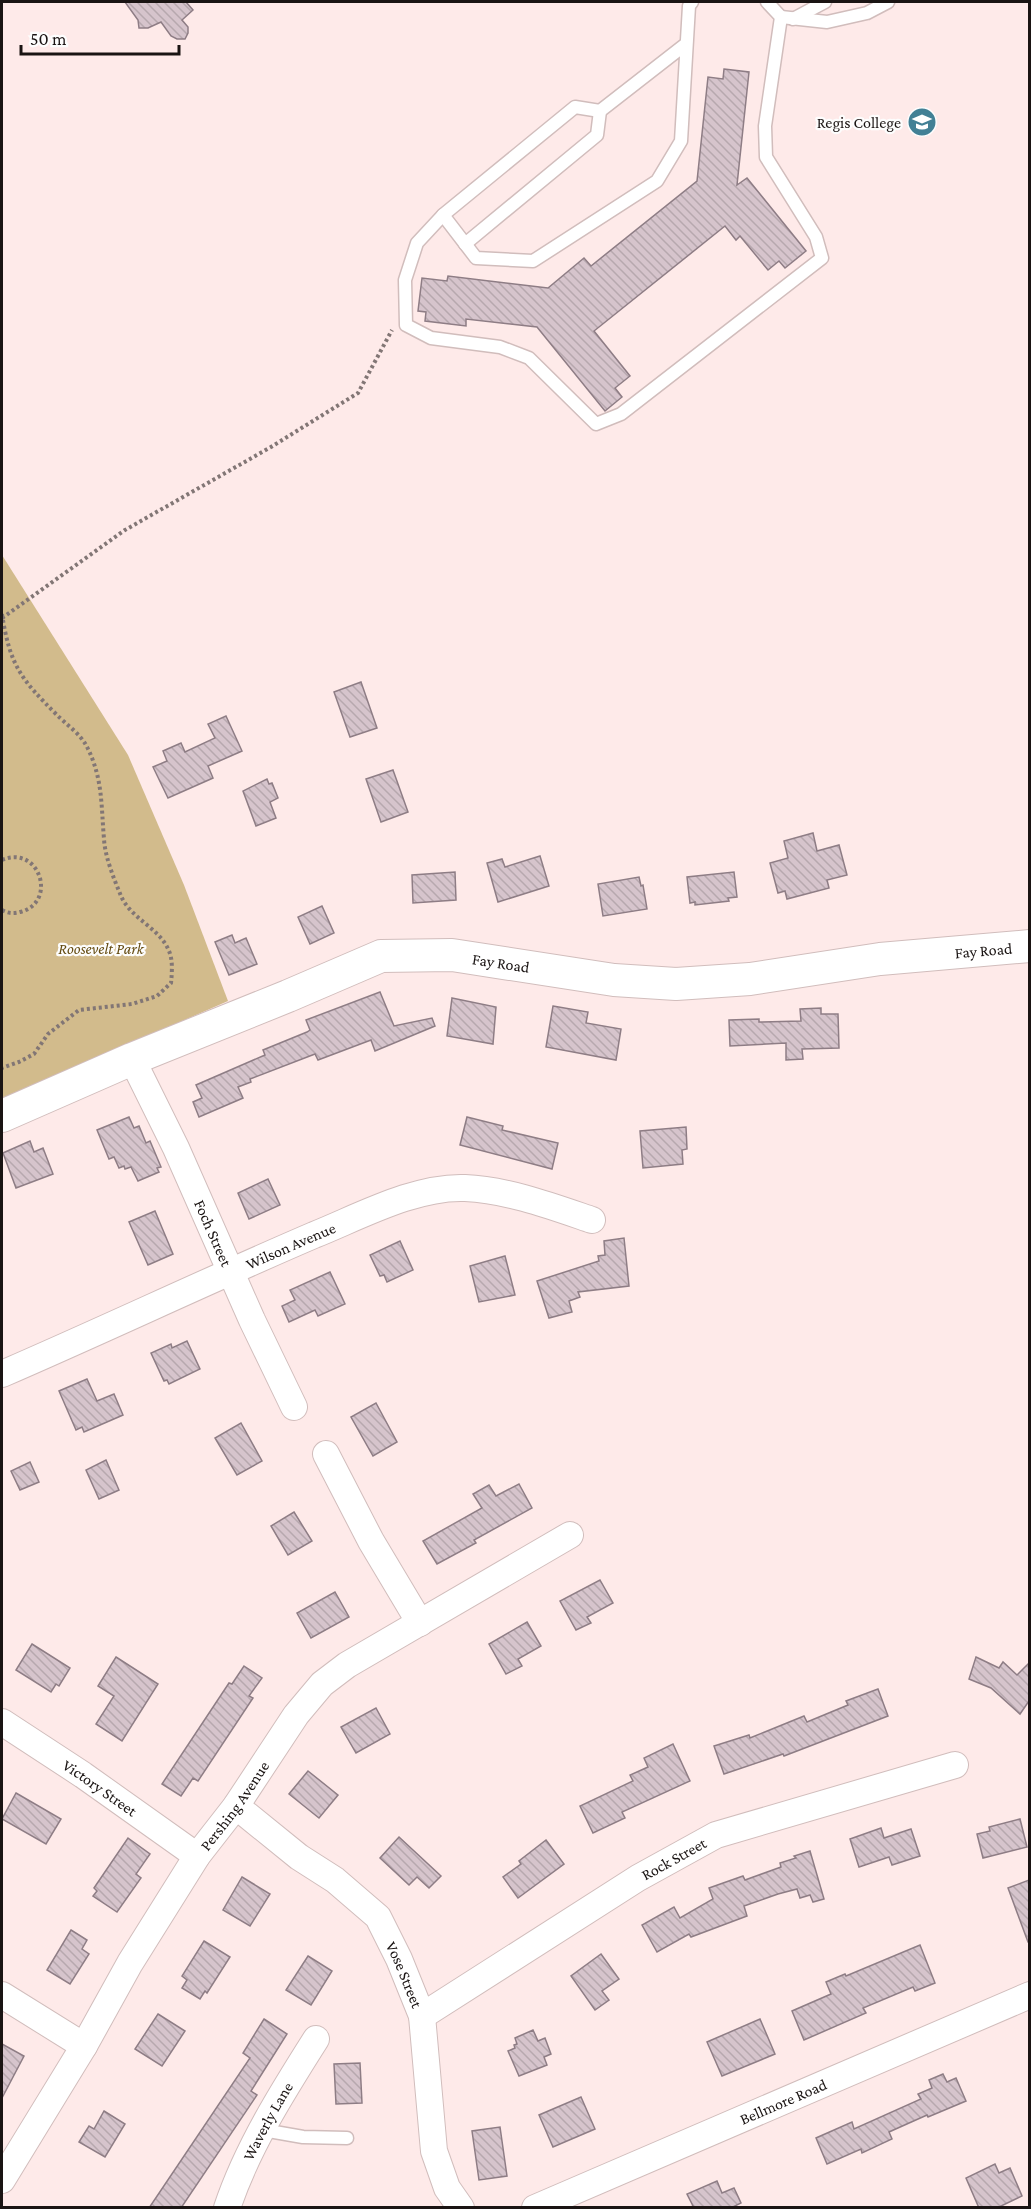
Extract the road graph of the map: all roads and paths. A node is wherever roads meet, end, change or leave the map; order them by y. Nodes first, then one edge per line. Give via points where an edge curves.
1 (692, 2) edge
2 (767, 2) edge
3 (825, 2) edge
4 (888, 2) edge
5 (787, 18) junction
6 (686, 44) junction
7 (600, 111) junction
8 (442, 215) junction
9 (465, 244) junction
10 (406, 306) junction
11 (2, 616) edge
12 (2, 860) edge
13 (3, 913) edge
14 (1029, 946) edge
15 (132, 1059) junction
16 (2, 1068) edge
17 (2, 1116) edge
18 (592, 1220) dead end
19 (229, 1271) junction
20 (2, 1374) edge
21 (294, 1407) dead end
22 (326, 1454) dead end
23 (570, 1535) dead end
24 (420, 1623) junction
25 (2, 1722) edge
26 (955, 1765) dead end
27 (236, 1806) junction
28 (197, 1856) junction
29 (2, 1995) edge
30 (1029, 1995) edge
31 (422, 2016) junction
32 (316, 2039) dead end
33 (84, 2046) junction
34 (263, 2130) junction
35 (347, 2138) dead end
36 (2, 2180) edge
37 (227, 2208) edge
38 (461, 2208) edge
39 (535, 2208) edge

1 - 6 lane
2 - 5 lane
3 - 5 lane
4 - 5 lane via 867,13 827,22
5 - 10 lane via 765,126 766,157 816,237 822,258 631,407 596,424 529,358 500,347 431,338 406,325
6 - 7 lane
6 - 9 lane via 681,141 657,181 533,261 476,258
7 - 8 lane via 575,107
7 - 9 lane via 597,135
8 - 9 lane
8 - 10 lane via 417,243 405,280
10 - 11 path via 358,393 125,530
11 - 16 path via 7,644 27,686 85,743 96,767 103,801 104,842 122,899 159,936 169,951 172,968 171,983 157,996 132,1004 79,1010 48,1035 34,1054
12 - 13 path via 14,857 31,862 41,879 39,898 33,906 25,911
14 - 15 street, Fay Road via 880,959 750,979 676,984 614,980 452,955 381,956
15 - 17 street, Fay Road
15 - 19 street, Foch Street
18 - 19 street, Wilson Avenue via 500,1192 437,1190 396,1201
19 - 20 street, Wilson Avenue
19 - 21 street, Foch Street
22 - 24 street
23 - 24 street, Pershing Avenue
24 - 27 street, Pershing Avenue via 322,1684 296,1715
25 - 28 street, Victory Street
26 - 31 street, Rock Street via 716,1835 638,1878
27 - 28 street, Pershing Avenue
27 - 31 street, Vose Street via 378,1917
28 - 33 street, Pershing Avenue
29 - 33 street
30 - 39 street, Bellmore Road
31 - 38 street, Vose Street via 434,2151 447,2188
32 - 34 street, Waverly Lane
33 - 36 street, Pershing Avenue
34 - 35 lane via 303,2138
34 - 37 street, Waverly Lane

